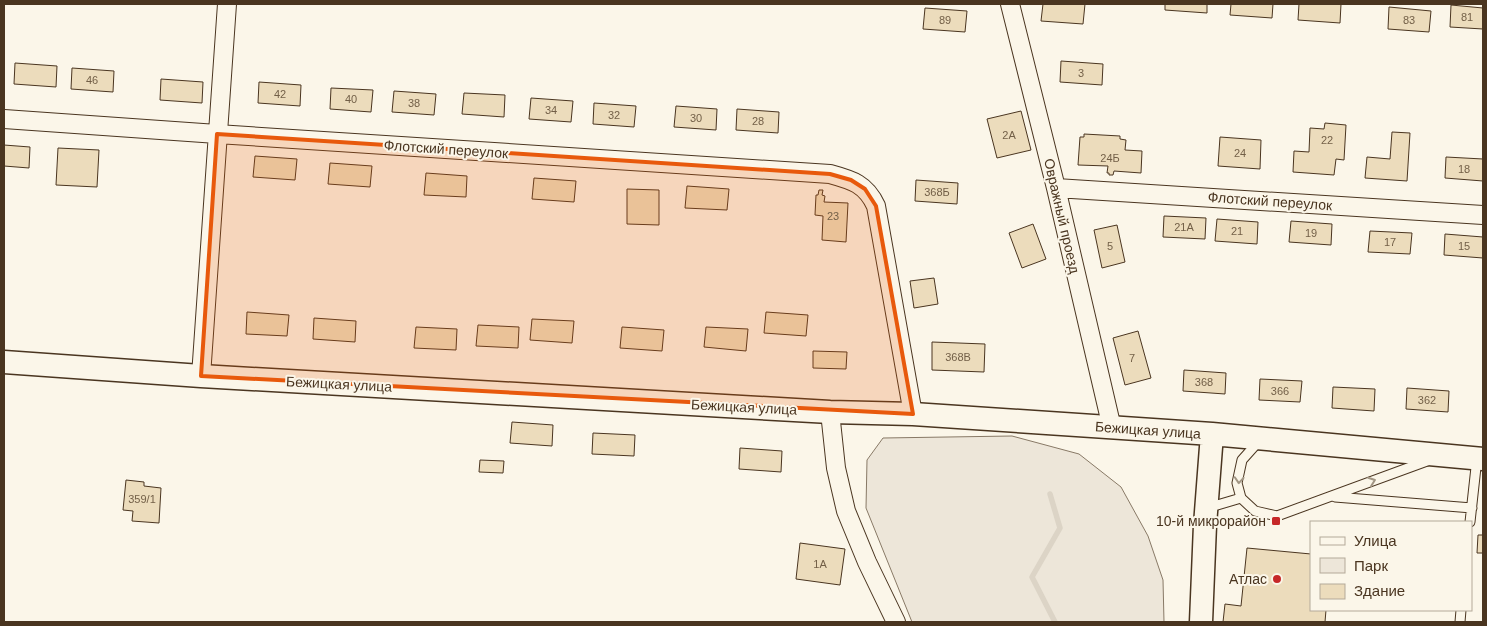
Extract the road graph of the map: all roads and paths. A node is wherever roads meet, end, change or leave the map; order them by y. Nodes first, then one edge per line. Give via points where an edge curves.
1 (227, 4) edge
2 (1010, 4) edge
3 (4, 119) edge
4 (217, 134) junction
5 (1056, 188) junction
6 (1483, 215) edge
7 (4, 362) edge
8 (200, 376) junction
9 (830, 412) junction
10 (913, 414) junction
11 (1112, 428) junction
12 (1212, 434) junction
13 (1261, 439) junction
14 (1443, 455) junction
15 (1480, 459) edge
16 (1331, 496) junction
17 (1241, 498) junction
18 (1207, 508) junction
19 (1472, 508) junction
20 (1470, 521) edge
21 (896, 622) edge
22 (1201, 622) edge

1 - 4 street
2 - 5 street, Овражный проезд
3 - 4 street, Флотский переулок
4 - 8 street
4 - 10 street, Флотский переулок via 830,174 850,180 865,189 876,206
5 - 6 street, Флотский переулок
5 - 11 street, Овражный проезд
7 - 8 street, Бежицкая улица
8 - 9 street, Бежицкая улица
9 - 10 street, Бежицкая улица
9 - 21 street via 836,468 846,511
10 - 11 street, Бежицкая улица
11 - 12 street, Бежицкая улица
12 - 13 street, Бежицкая улица
12 - 18 street
13 - 14 street, Бежицкая улица
13 -> 17 lane via 1242,460 1237,483
14 - 15 street, Бежицкая улица
16 -> 14 lane
15 - 19 lane
16 - 17 lane via 1277,516 1255,512
16 - 19 lane
17 - 18 lane
18 - 22 street
19 - 20 lane

